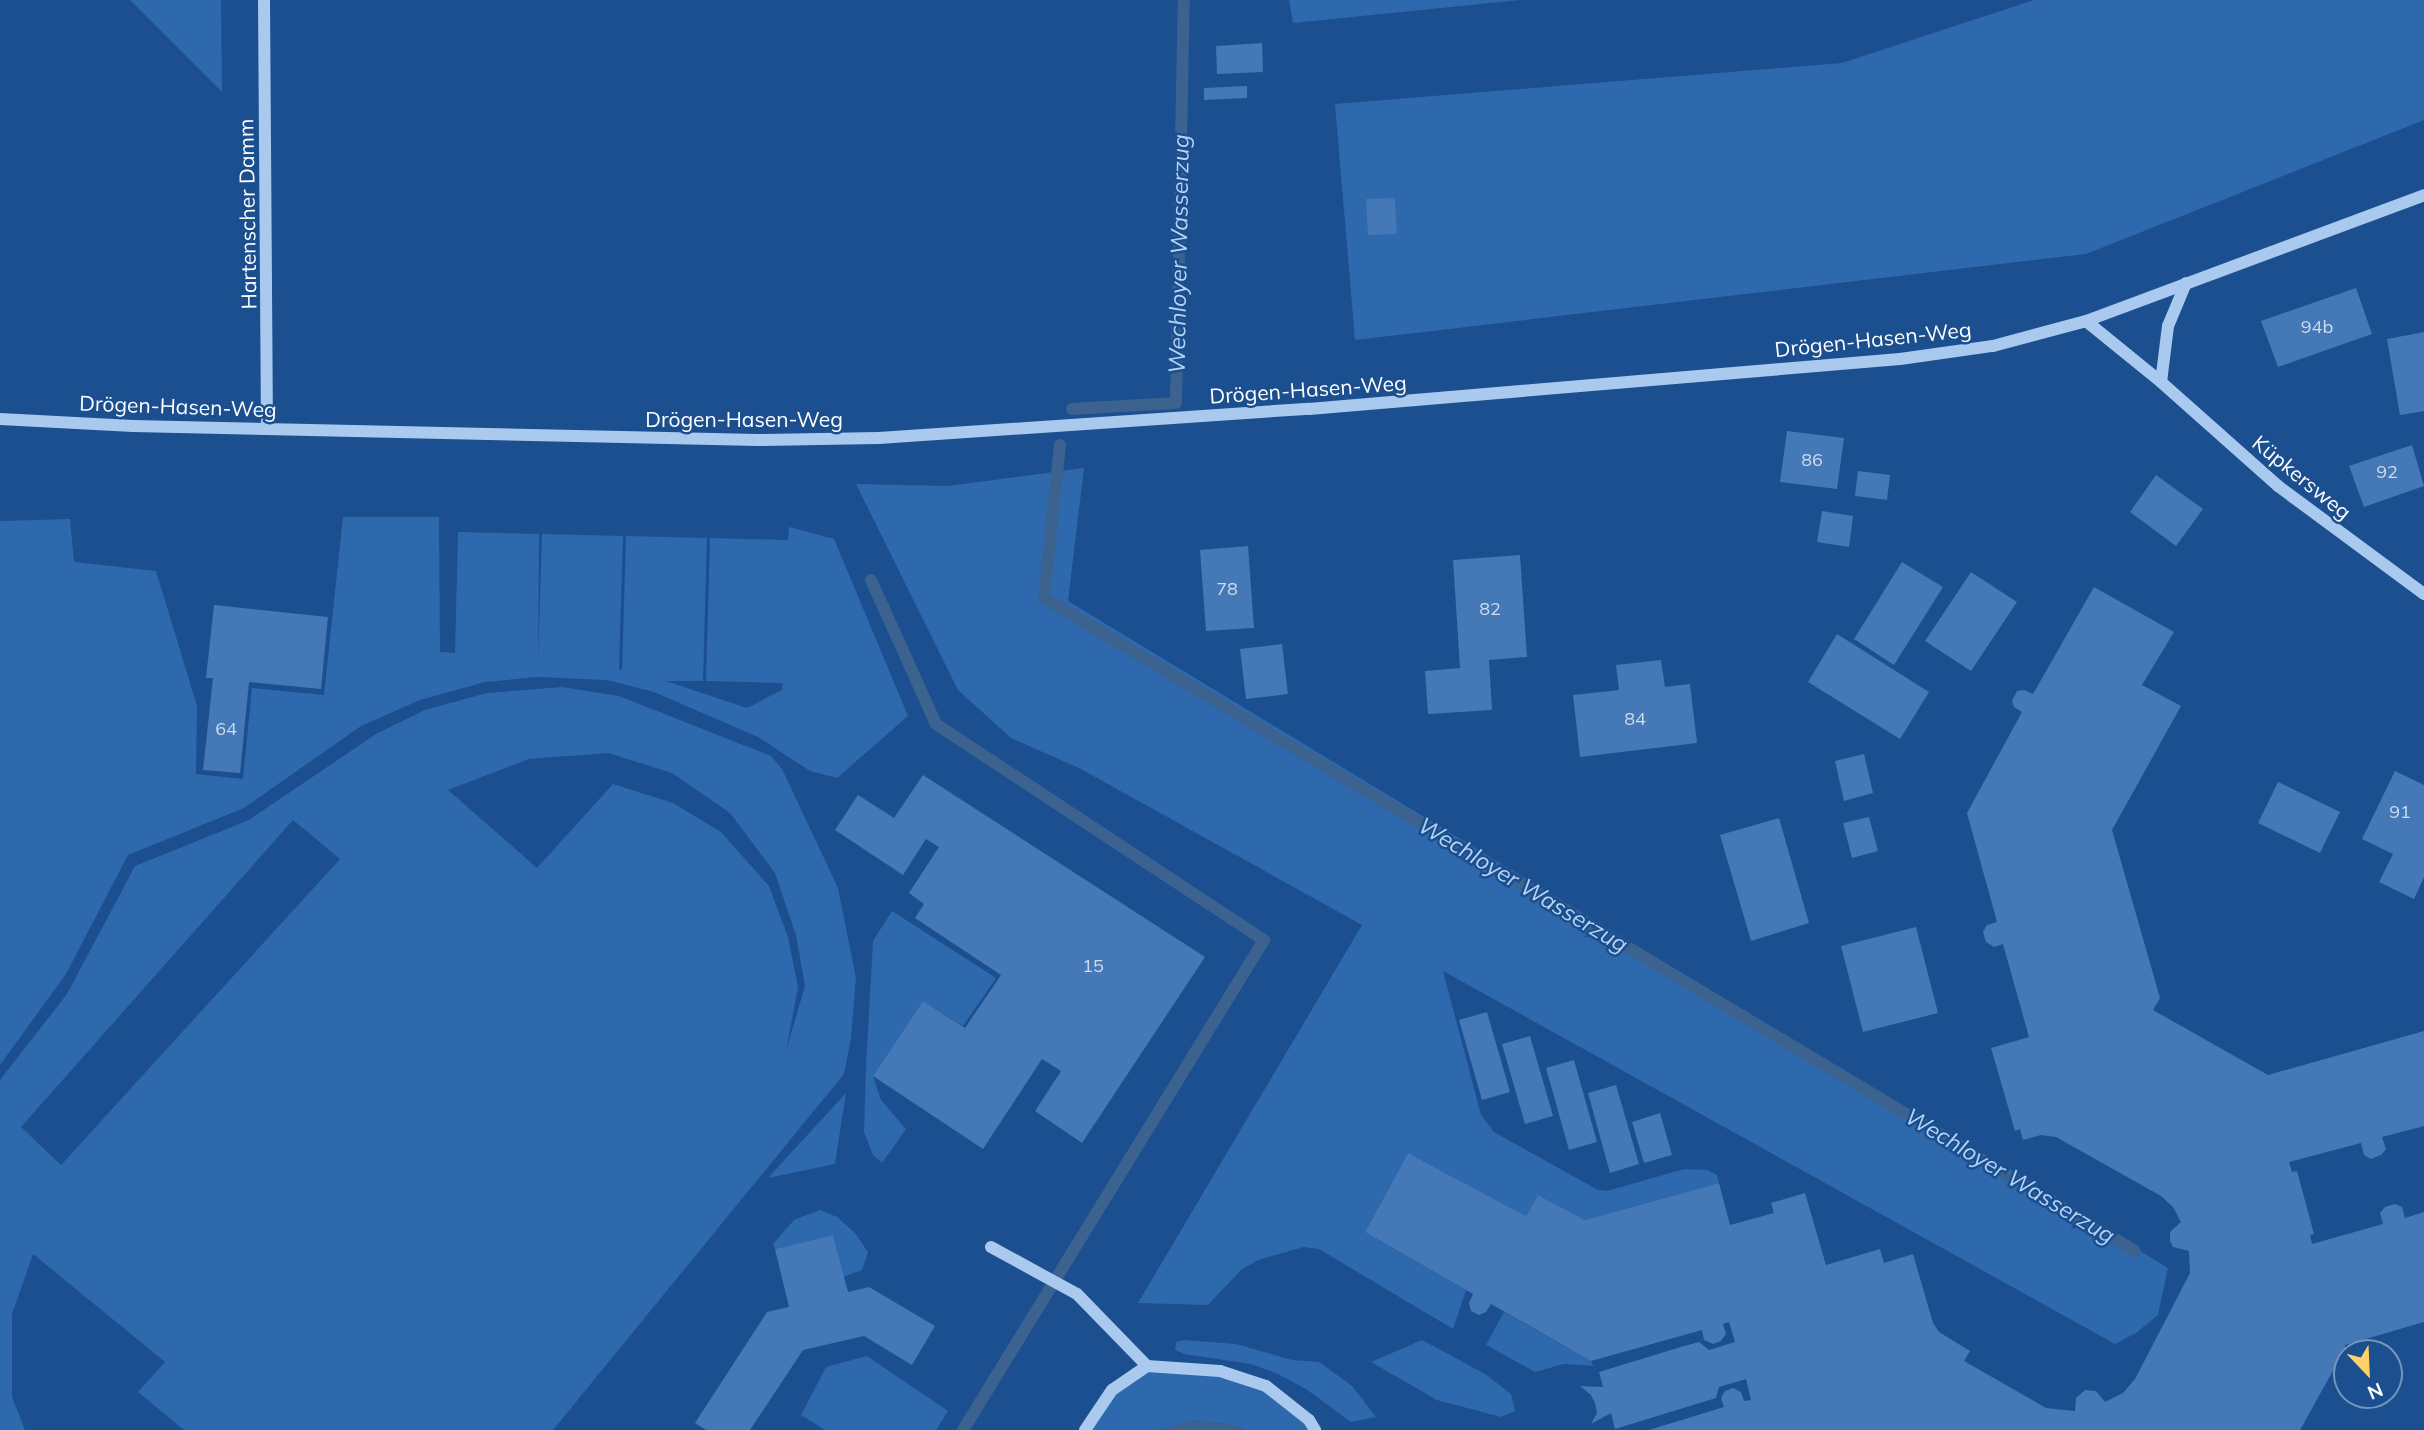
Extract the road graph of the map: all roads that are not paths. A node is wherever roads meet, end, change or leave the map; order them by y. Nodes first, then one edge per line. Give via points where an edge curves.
1 (264, 0) edge
2 (2424, 195) edge
3 (2186, 283) junction
4 (2085, 321) junction
5 (2161, 382) junction
6 (0, 419) edge
7 (267, 428) junction
8 (2424, 594) edge
9 (991, 1247) dead end
10 (1147, 1366) junction
11 (1085, 1430) edge
12 (1315, 1430) edge

1 - 7 street, Hartenscher Damm
2 - 3 street, Drögen-Hasen-Weg
3 - 4 street, Drögen-Hasen-Weg
3 - 5 street via 2168,326
4 - 5 street, Küpkersweg
4 - 7 street, Drögen-Hasen-Weg via 1993,346 1900,359 1309,410 879,438 758,440
5 - 8 street, Küpkersweg via 2278,485
6 - 7 street, Drögen-Hasen-Weg
9 - 10 street via 1077,1294
10 - 11 street via 1112,1390
10 - 12 street via 1220,1371 1266,1386

